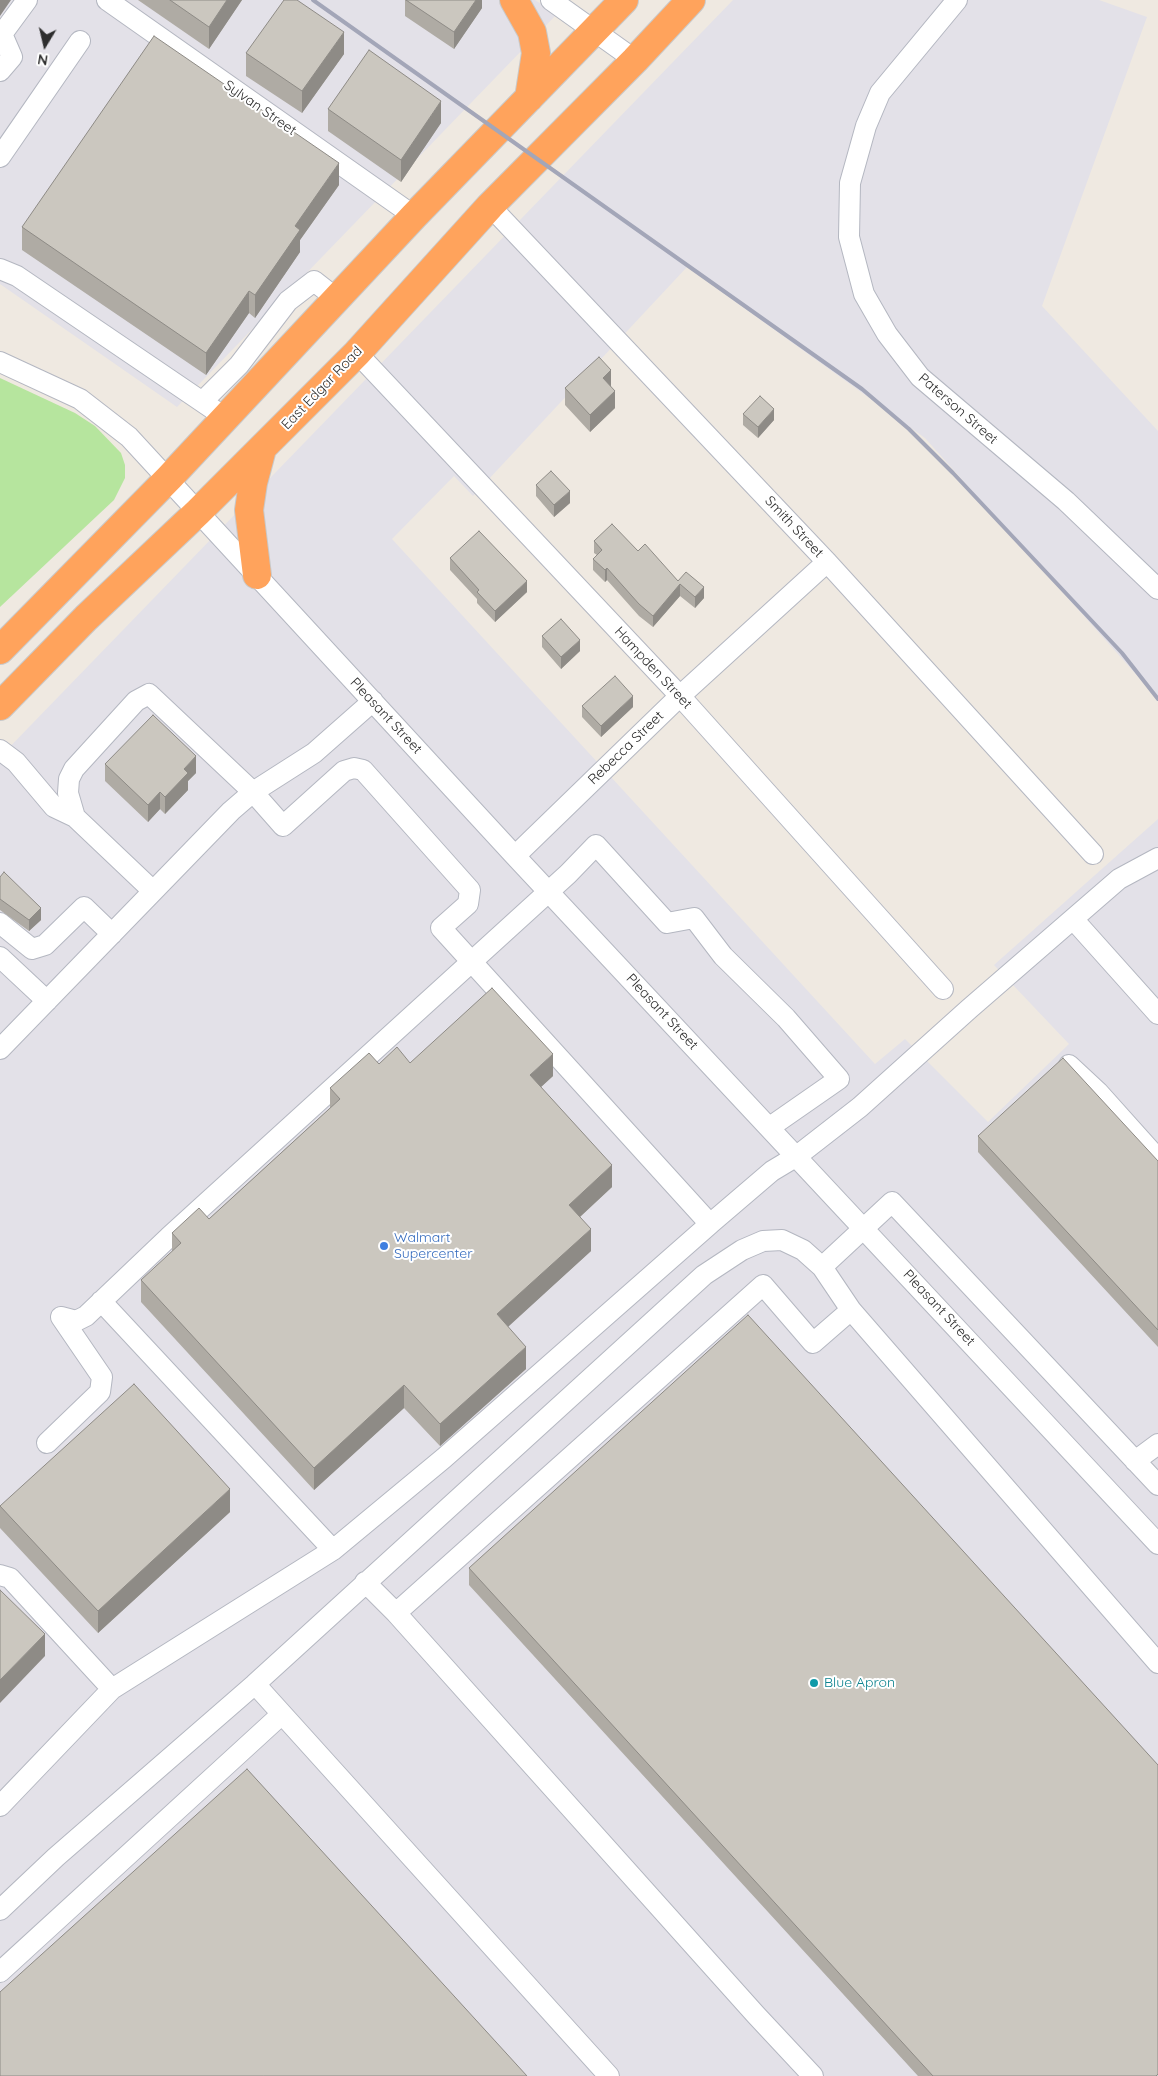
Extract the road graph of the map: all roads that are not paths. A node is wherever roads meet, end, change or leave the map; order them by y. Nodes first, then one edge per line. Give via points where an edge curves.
1 (27, 0) edge
2 (107, 0) edge
3 (514, 0) edge
4 (551, 0) edge
5 (624, 0) edge
6 (691, 0) edge
7 (957, 0) edge
8 (595, 30) junction
9 (80, 41) dead end
10 (635, 60) junction
11 (0, 72) edge
12 (528, 98) junction
13 (0, 157) edge
14 (490, 206) junction
15 (414, 216) junction
16 (0, 269) edge
17 (337, 299) junction
18 (357, 353) junction
19 (0, 362) edge
20 (204, 401) junction
21 (226, 418) junction
22 (262, 449) junction
23 (169, 478) junction
24 (198, 512) junction
25 (827, 562) junction
26 (257, 575) junction
27 (1158, 589) edge
28 (0, 650) edge
29 (680, 696) junction
30 (372, 701) junction
31 (0, 706) edge
32 (0, 750) edge
33 (253, 792) junction
34 (75, 816) junction
35 (1093, 854) dead end
36 (515, 856) junction
37 (1157, 861) edge
38 (548, 891) junction
39 (153, 892) junction
40 (1073, 919) junction
41 (0, 922) edge
42 (112, 934) junction
43 (0, 957) edge
44 (470, 961) junction
45 (943, 989) dead end
46 (47, 1001) junction
47 (1158, 1014) edge
48 (0, 1049) edge
49 (1069, 1065) edge
50 (770, 1127) junction
51 (797, 1156) junction
52 (1158, 1159) edge
53 (710, 1224) junction
54 (864, 1228) junction
55 (822, 1268) junction
56 (101, 1301) junction
57 (851, 1310) junction
58 (47, 1444) dead end
59 (1158, 1444) edge
60 (1135, 1461) junction
61 (1158, 1485) edge
62 (1158, 1544) edge
63 (333, 1550) junction
64 (0, 1575) edge
65 (365, 1582) junction
66 (396, 1613) junction
67 (1158, 1662) edge
68 (255, 1684) junction
69 (112, 1689) junction
70 (282, 1714) junction
71 (0, 1806) edge
72 (0, 1910) edge
73 (0, 1972) edge
74 (609, 2076) edge
75 (813, 2076) edge

1 - 11 street via 2,34 12,57
2 - 15 street, Sylvan Street
3 - 12 highway via 532,32 536,53
4 - 8 street
5 - 8 highway
6 - 10 highway, East Edgar Road
7 - 27 street, Paterson Street via 880,93 866,126 850,183 849,237 864,294 887,334 920,378 1066,501
8 - 10 street
8 - 12 highway
9 - 13 street
10 - 14 highway, East Edgar Road
12 - 15 highway
14 - 18 highway, East Edgar Road
14 - 25 street, Smith Street
15 - 17 highway
16 - 20 street via 17,276
17 - 20 street via 314,282 288,302 239,365
17 - 21 highway
18 - 22 highway, East Edgar Road
18 - 29 street, Hampden Street
19 - 23 street, Pleasant Street via 80,399 129,437
20 - 21 street
21 - 23 highway
22 - 24 highway, East Edgar Road
22 - 26 highway via 249,510
23 - 24 street, Pleasant Street
23 - 28 highway
24 - 26 street, Pleasant Street
24 - 31 highway, East Edgar Road via 86,618
25 - 29 street, Rebecca Street
25 - 35 street, Smith Street
26 - 30 street, Pleasant Street
29 - 36 street, Rebecca Street
29 - 45 street, Hampden Street
30 - 33 street via 314,753
30 - 36 street, Pleasant Street
32 - 34 street via 16,762 54,807
33 - 34 street via 149,694 136,701 83,758 69,779 68,793
33 - 39 street
33 - 44 street via 283,826 344,771 354,768 366,772 470,890 468,904 441,928
34 - 39 street
36 - 38 street, Pleasant Street
37 - 40 street via 1119,879
38 - 44 street
38 - 50 street, Pleasant Street
38 - 50 street via 596,845 667,923 694,918 723,956 792,1024 839,1079
39 - 42 street
40 - 47 street
40 - 51 street via 860,1107
41 - 42 street via 32,949 45,945 84,907
42 - 46 street
43 - 46 street
44 - 53 street
44 - 56 street
46 - 48 street
49 - 52 street
50 - 51 street, Pleasant Street
51 - 53 street via 772,1171
51 - 54 street, Pleasant Street
53 - 63 street via 444,1458
54 - 55 street
54 - 60 street via 892,1202
54 - 62 street, Pleasant Street
55 - 57 street
55 - 65 street via 803,1250 782,1240 763,1241 742,1250 712,1270
56 - 58 street via 76,1321 61,1317 102,1377 100,1392
56 - 63 street
57 - 66 street via 813,1343 763,1285
57 - 67 street
59 - 60 street
60 - 61 street
63 - 69 street
64 - 69 street via 10,1578
65 - 66 street
65 - 68 street
66 - 75 street
68 - 70 street
68 - 72 street via 56,1857
69 - 71 street
70 - 73 street
70 - 74 street

